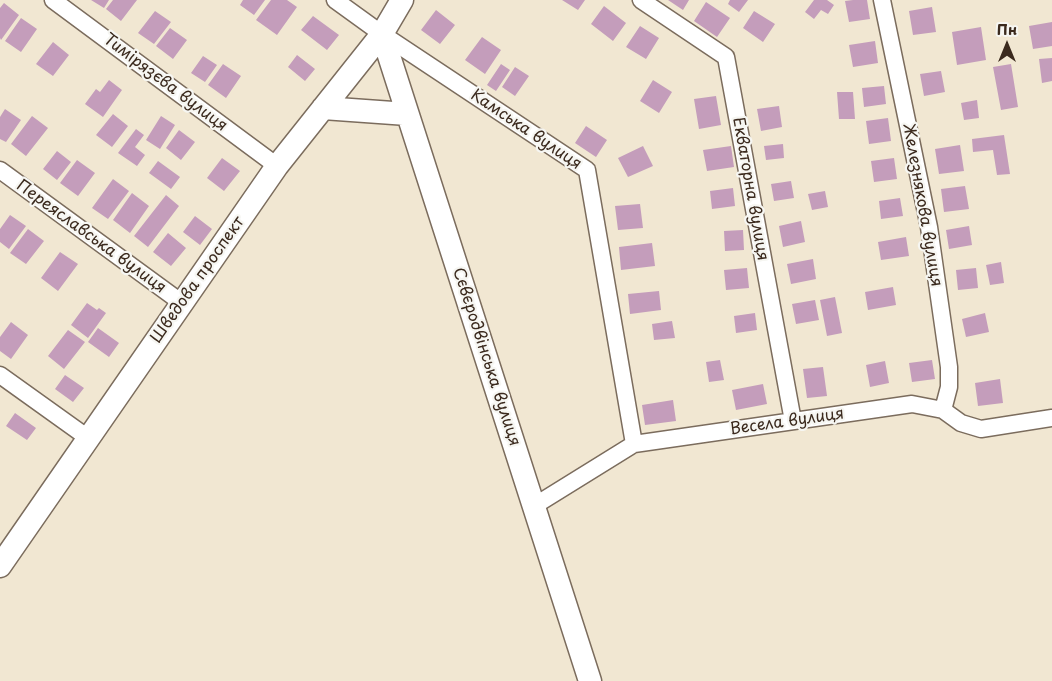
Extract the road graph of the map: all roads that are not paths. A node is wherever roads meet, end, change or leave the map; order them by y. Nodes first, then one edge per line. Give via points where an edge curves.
1 (53, 0) edge
2 (335, 0) edge
3 (402, 0) edge
4 (641, 0) edge
5 (882, 0) edge
6 (382, 34) junction
7 (323, 108) junction
8 (407, 114) junction
9 (277, 166) junction
10 (0, 170) edge
11 (182, 303) junction
12 (0, 375) edge
13 (943, 410) junction
14 (1052, 418) edge
15 (793, 421) junction
16 (88, 438) junction
17 (634, 444) junction
18 (534, 506) junction
19 (0, 566) edge
20 (590, 681) edge

1 - 9 street, Тимірязєва вулиця
2 - 6 street, Камська вулиця
3 - 6 street, Шведова проспект
4 - 15 street, Екваторна вулиця via 726,57
5 - 13 street, Железнякова вулиця via 929,227 949,367 949,387
6 - 7 street, Шведова проспект
6 - 8 street, Сєвєродвінська вулиця
6 - 17 street, Камська вулиця via 587,170
7 - 8 street
7 - 9 street, Шведова проспект
8 - 18 street, Сєвєродвінська вулиця
9 - 11 street, Шведова проспект
10 - 11 street, Переяславська вулиця
11 - 16 street, Шведова проспект
12 - 16 street
13 - 14 street, Весела вулиця via 960,423 980,429
13 - 15 street, Весела вулиця via 912,404
15 - 17 street, Весела вулиця
16 - 19 street, Шведова проспект
17 - 18 street, Весела вулиця
18 - 20 street, Сєвєродвінська вулиця

